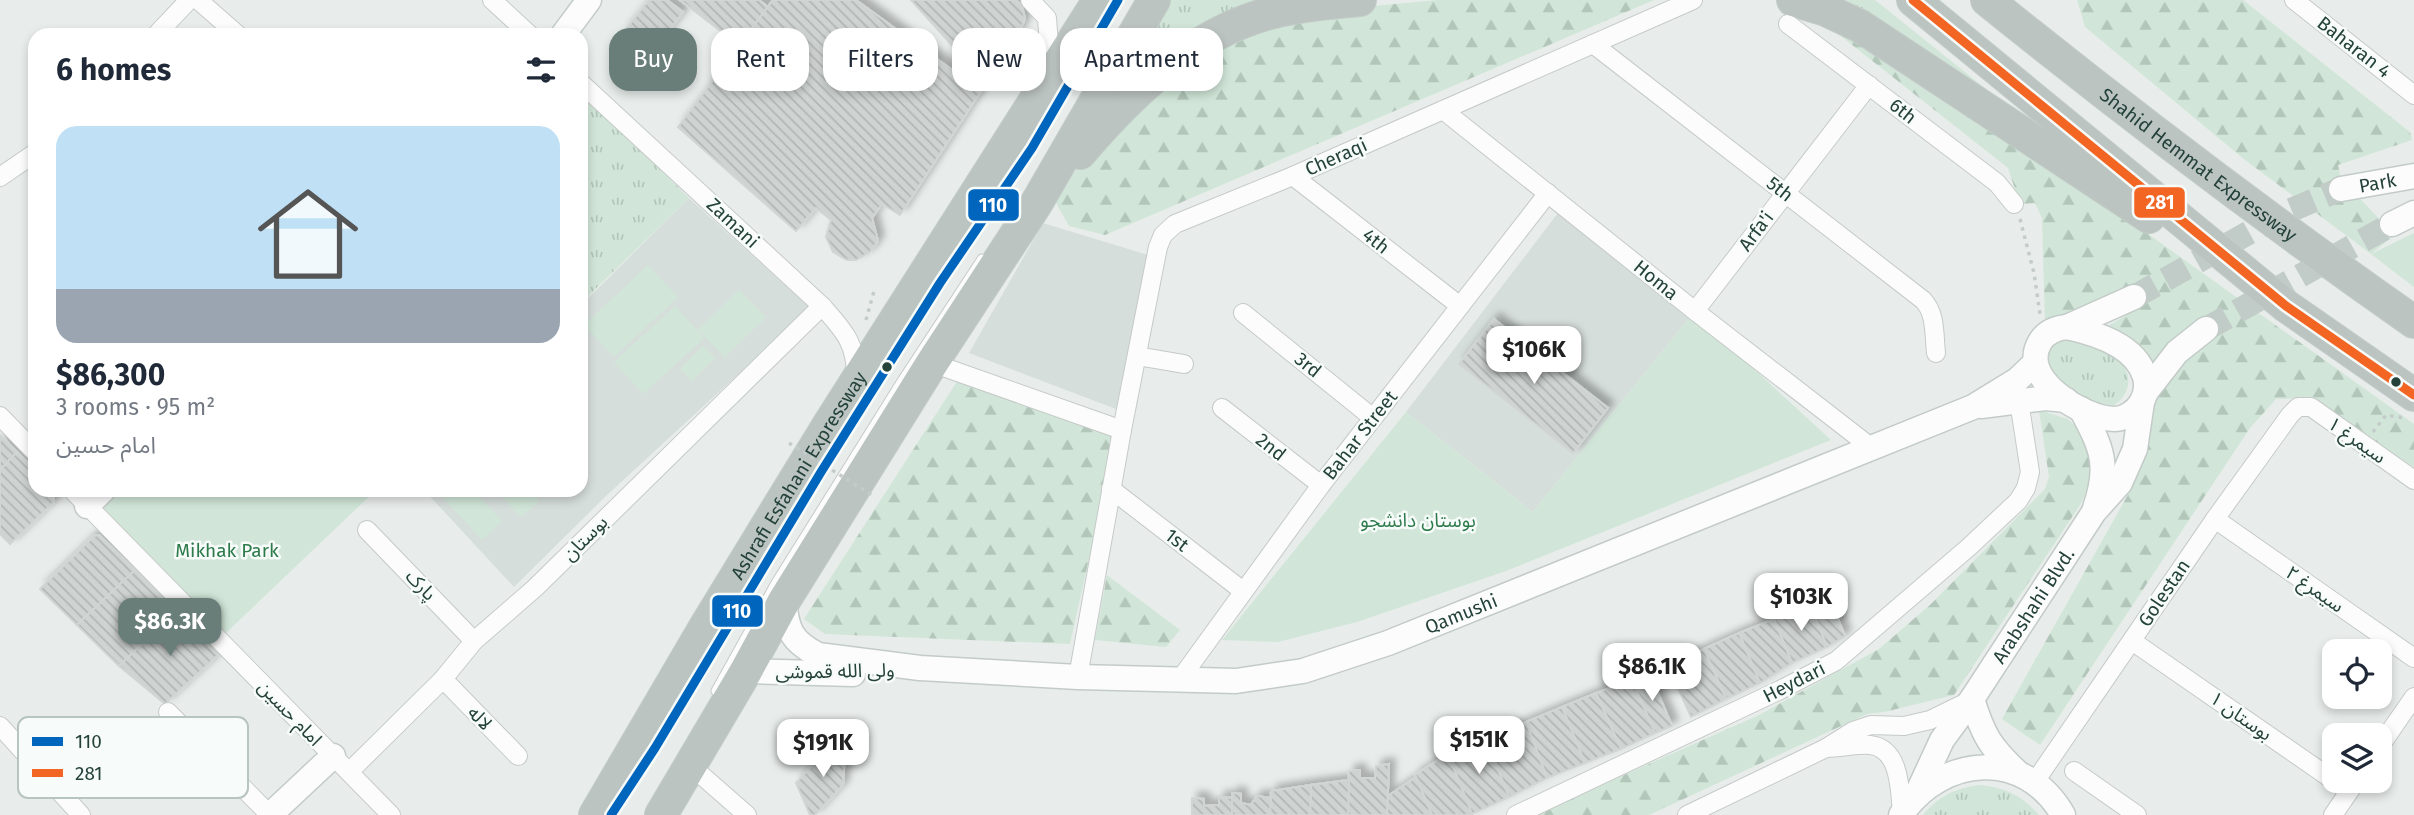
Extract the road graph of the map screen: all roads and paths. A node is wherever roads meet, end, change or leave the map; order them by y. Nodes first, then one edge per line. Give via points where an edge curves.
1 (189, 0) edge
2 (198, 0) edge
3 (492, 0) edge
4 (589, 0) edge
5 (1030, 0) edge
6 (1099, 0) edge
7 (1118, 0) edge
8 (1154, 0) edge
9 (1360, 0) edge
10 (1693, 0) edge
11 (1913, 0) edge
12 (1987, 0) edge
13 (2010, 0) edge
14 (2294, 0) edge
15 (1791, 12) edge
16 (163, 28) edge
17 (229, 28) edge
18 (522, 28) edge
19 (568, 28) edge
20 (1592, 44) junction
21 (2072, 69) junction
22 (1052, 77) junction
23 (1869, 85) junction
24 (588, 89) edge
25 (2414, 95) edge
26 (1443, 110) junction
27 (28, 158) edge
28 (1293, 176) junction
29 (2414, 176) edge
30 (0, 177) edge
31 (2341, 189) tunnel mouth
32 (1548, 193) junction
33 (1785, 194) junction
34 (2014, 204) joint
35 (1036, 205) junction
36 (985, 255) dead end
37 (874, 291) dead end
38 (2134, 297) tunnel mouth
39 (822, 306) junction
40 (1460, 306) junction
41 (2286, 306) junction
42 (1695, 311) junction
43 (1243, 313) dead end
44 (2414, 322) edge
45 (865, 323) dead end
46 (2067, 327) junction
47 (2206, 329) tunnel mouth
48 (2043, 337) junction
49 (1936, 353) dead end
50 (1138, 356) junction
51 (932, 363) junction
52 (2035, 363) junction
53 (1184, 364) dead end
54 (856, 381) junction
55 (2414, 395) edge
56 (2144, 397) junction
57 (2019, 401) junction
58 (2073, 404) junction
59 (1973, 407) junction
60 (2298, 407) joint
61 (1222, 408) dead end
62 (0, 416) edge
63 (1373, 418) junction
64 (2414, 420) edge
65 (1122, 430) junction
66 (789, 443) dead end
67 (2364, 444) junction
68 (28, 445) edge
69 (1871, 448) junction
70 (2414, 480) edge
71 (1321, 485) junction
72 (1111, 489) junction
73 (876, 496) dead end
74 (89, 497) edge
75 (2094, 512) junction
76 (2215, 519) junction
77 (367, 530) dead end
78 (1243, 591) junction
79 (784, 601) junction
80 (474, 641) junction
81 (2132, 641) junction
82 (2414, 659) edge
83 (920, 668) junction
84 (746, 671) junction
85 (1078, 677) junction
86 (443, 679) junction
87 (1178, 682) junction
88 (2414, 697) edge
89 (1972, 699) junction
90 (709, 705) dead end
91 (168, 712) dead end
92 (173, 717) edge
93 (0, 726) edge
94 (2392, 729) edge
95 (18, 746) edge
96 (1826, 748) junction
97 (518, 757) dead end
98 (341, 764) junction
99 (691, 766) junction
100 (2322, 766) edge
101 (2074, 771) dead end
102 (2026, 778) junction
103 (248, 793) edge
104 (2348, 793) edge
105 (1917, 794) junction
106 (66, 798) edge
107 (81, 815) edge
108 (270, 815) edge
109 (391, 815) edge
110 (595, 815) edge
111 (611, 815) edge
112 (661, 815) edge
113 (747, 815) edge
114 (1516, 815) edge
115 (1687, 815) edge
116 (1902, 815) edge
117 (2063, 815) edge
118 (2137, 815) edge
119 (2333, 815) edge

1 - 16 street
2 - 17 street
3 - 18 street
4 - 19 street
5 - 22 street via 1047,19
6 - 22 highway, Ashrafi Esfahani Expressway
7 - 111 lane via 1032,148 813,484
8 - 35 highway
9 - 35 highway via 1272,13 1225,31 1175,60 1119,110
10 - 20 street, Cheraqi
11 - 41 highway
12 - 21 highway, Shahid Hemmat Expressway
13 - 21 highway
14 - 25 street, Baharan 4
15 - 23 street, 6th
15 - 41 highway via 1826,10 1860,26
20 - 26 street, Cheraqi
20 - 33 street, 5th
21 - 44 highway, Shahid Hemmat Expressway
22 - 54 highway, Ashrafi Esfahani Expressway
23 - 33 street, Arfa'i
23 - 34 street, 6th via 1997,183
24 - 39 street, Zamani
26 - 28 street, Cheraqi
26 - 32 street, Homa
27 - 30 street
28 - 40 street, 4th
28 - 50 street, Cheraqi via 1175,224 1163,235
29 - 31 street, Park
32 - 40 street, Bahar Street
32 - 42 street, Homa
33 - 42 street, Arfa'i
33 - 49 street, 5th via 1929,306
34 - 48 path via 2034,273
35 - 51 highway
36 - 90 lane via 776,583
37 - 45 path
38 - 46 street
39 - 54 street, Zamani via 846,333 856,355
39 - 80 street, بوستان via 535,588
40 - 63 street, Bahar Street
41 - 55 highway
42 - 69 street, Homa
43 - 63 street, 3rd
46 - 48 street
46 - 56 street via 2104,337 2136,359 2143,372
47 - 56 street via 2177,352
48 - 52 street
50 - 53 street
50 - 65 street, Cheraqi
51 - 65 street
51 - 79 highway
52 - 58 street via 2040,377
52 - 59 street, Qamushi
54 - 110 highway, Ashrafi Esfahani Expressway
56 - 58 street via 2118,419
56 - 75 street, Arabshahi Blvd. via 2135,449 2120,483
57 - 58 street, Qamushi via 2046,398
57 - 59 street, Qamushi
57 - 114 street, Heydari via 2030,472 2018,501 1836,661
58 - 75 street, Arabshahi Blvd. via 2098,440 2103,464 2104,484
59 - 69 street, Qamushi
60 - 67 street, سیمرغ ۱ via 2311,407
60 - 76 street, Golestan
61 - 71 street, 2nd
62 - 68 street
63 - 71 street, Bahar Street
64 - 67 path via 2386,415
65 - 72 street, Cheraqi
66 - 73 path, bridge
67 - 70 street, سیمرغ ۱
69 - 87 street, Qamushi via 1388,643 1303,671 1236,681
71 - 78 street, Bahar Street
72 - 78 street, 1st
72 - 85 street, Cheraqi
74 - 98 street, امام حسین
75 - 89 street, Arabshahi Blvd.
76 - 81 street, Golestan
76 - 82 street, سیمرغ ۲
77 - 80 street, پارک
78 - 87 street, Bahar Street
79 - 83 street, ولی الله قموشی via 793,637 818,655
79 - 84 highway
80 - 86 street, بوستان
81 - 100 street, بوستان ۱
81 - 102 street, Golestan
83 - 84 street, ولی الله قموشی via 860,674
83 - 85 street, Qamushi
84 - 99 highway
85 - 87 street, Qamushi
86 - 97 street, لاله
86 - 98 street, بوستان
88 - 94 street
89 - 96 street via 1930,720 1853,731
89 - 102 street via 1986,740
89 - 105 street, Arabshahi Blvd. via 1942,740
91 - 92 street
93 - 95 street
96 - 115 street
96 - 116 street via 1868,745 1888,755 1899,777
98 - 108 street
98 - 109 street, امام حسین
99 - 112 highway
99 - 113 street
101 - 118 street
102 - 105 street via 1992,767 1965,769 1939,778
102 - 117 street via 2056,802
103 - 108 street
104 - 119 street
105 - 116 street
106 - 107 street

